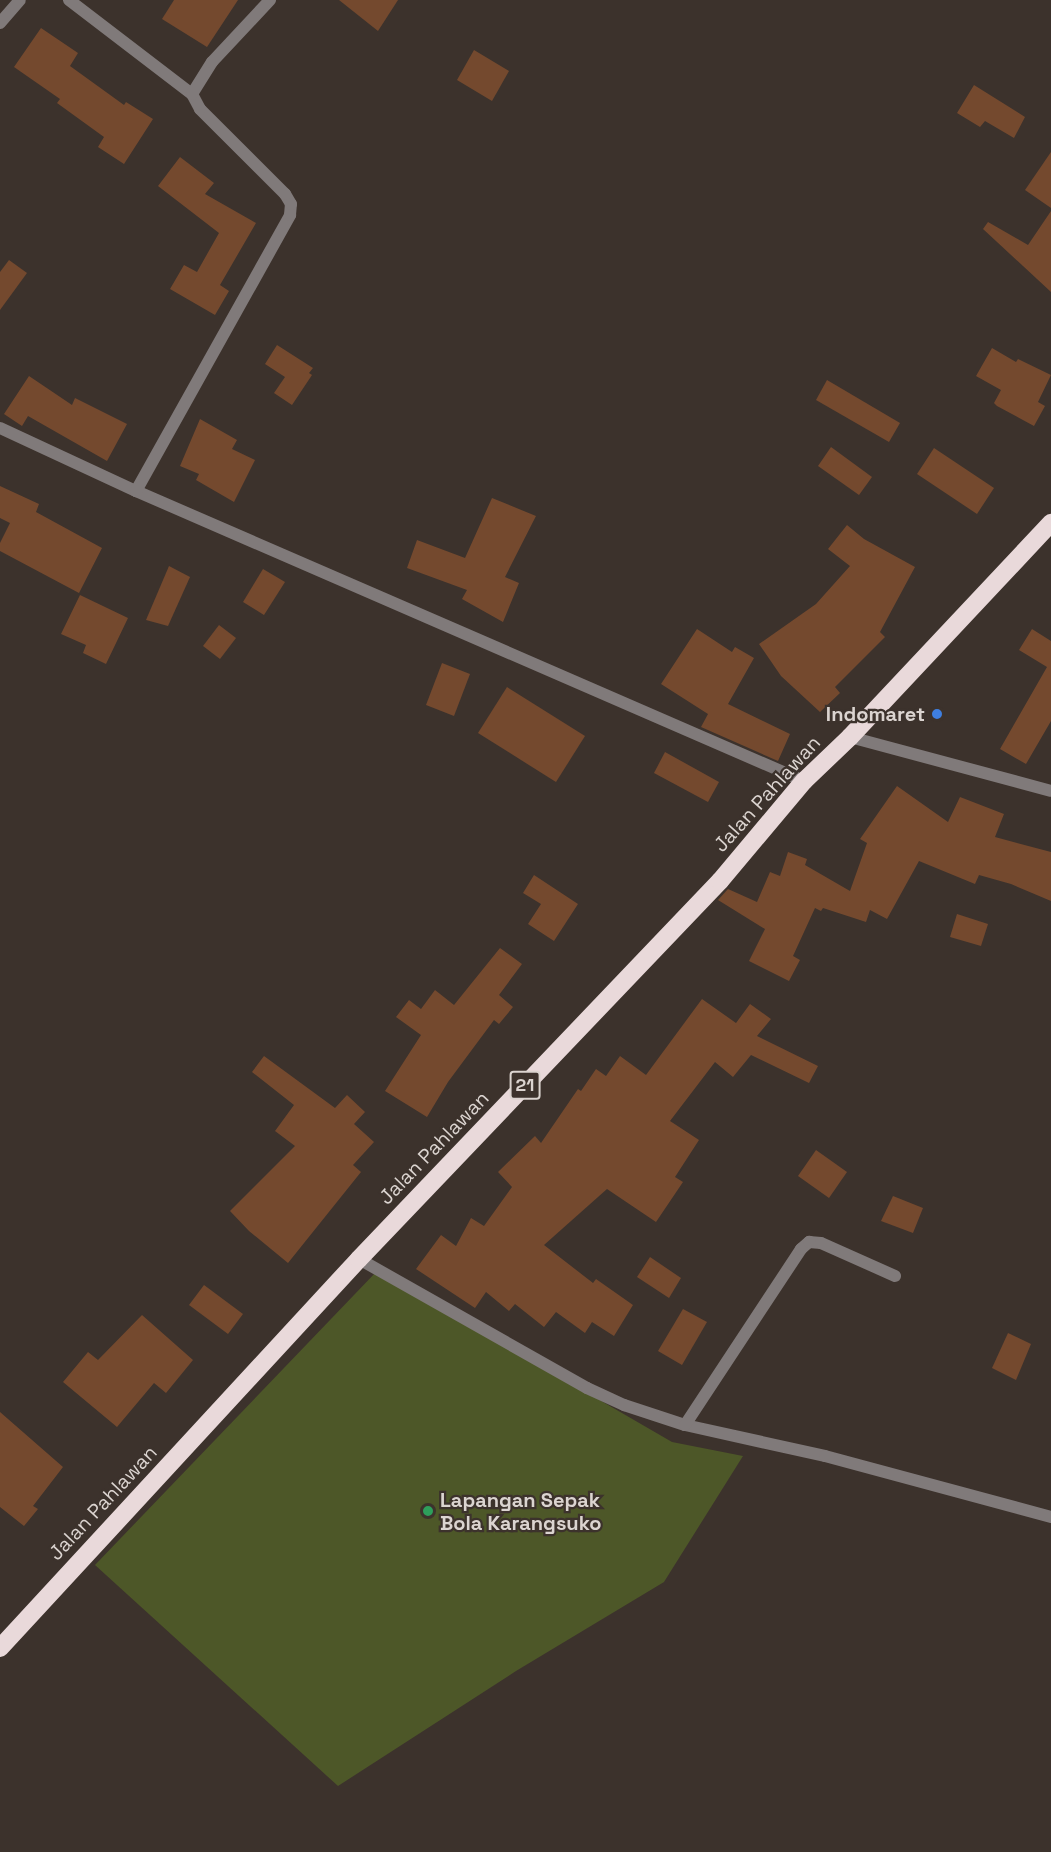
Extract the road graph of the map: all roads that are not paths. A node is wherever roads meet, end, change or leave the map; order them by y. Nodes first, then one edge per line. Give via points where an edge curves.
1 (20, 0) edge
2 (69, 0) edge
3 (270, 0) edge
4 (0, 23) edge
5 (192, 94) junction
6 (0, 428) edge
7 (136, 491) junction
8 (1051, 523) edge
9 (850, 737) junction
10 (804, 781) junction
11 (1051, 791) edge
12 (359, 1259) junction
13 (895, 1276) dead end
14 (685, 1425) junction
15 (1051, 1517) edge
16 (0, 1648) edge

1 - 4 street
2 - 5 street
3 - 5 street via 212,62
5 - 7 street via 200,109 285,194 291,204 290,215
6 - 7 street
7 - 10 street
8 - 9 highway, Jalan Pahlawan / 21
9 - 10 highway, Jalan Pahlawan / 21
9 - 11 street
10 - 12 highway, Jalan Pahlawan / 21 via 720,881
12 - 14 street via 587,1388
12 - 16 highway, Jalan Pahlawan / 21
13 - 14 street via 821,1243 810,1242 801,1249
14 - 15 street via 825,1456

